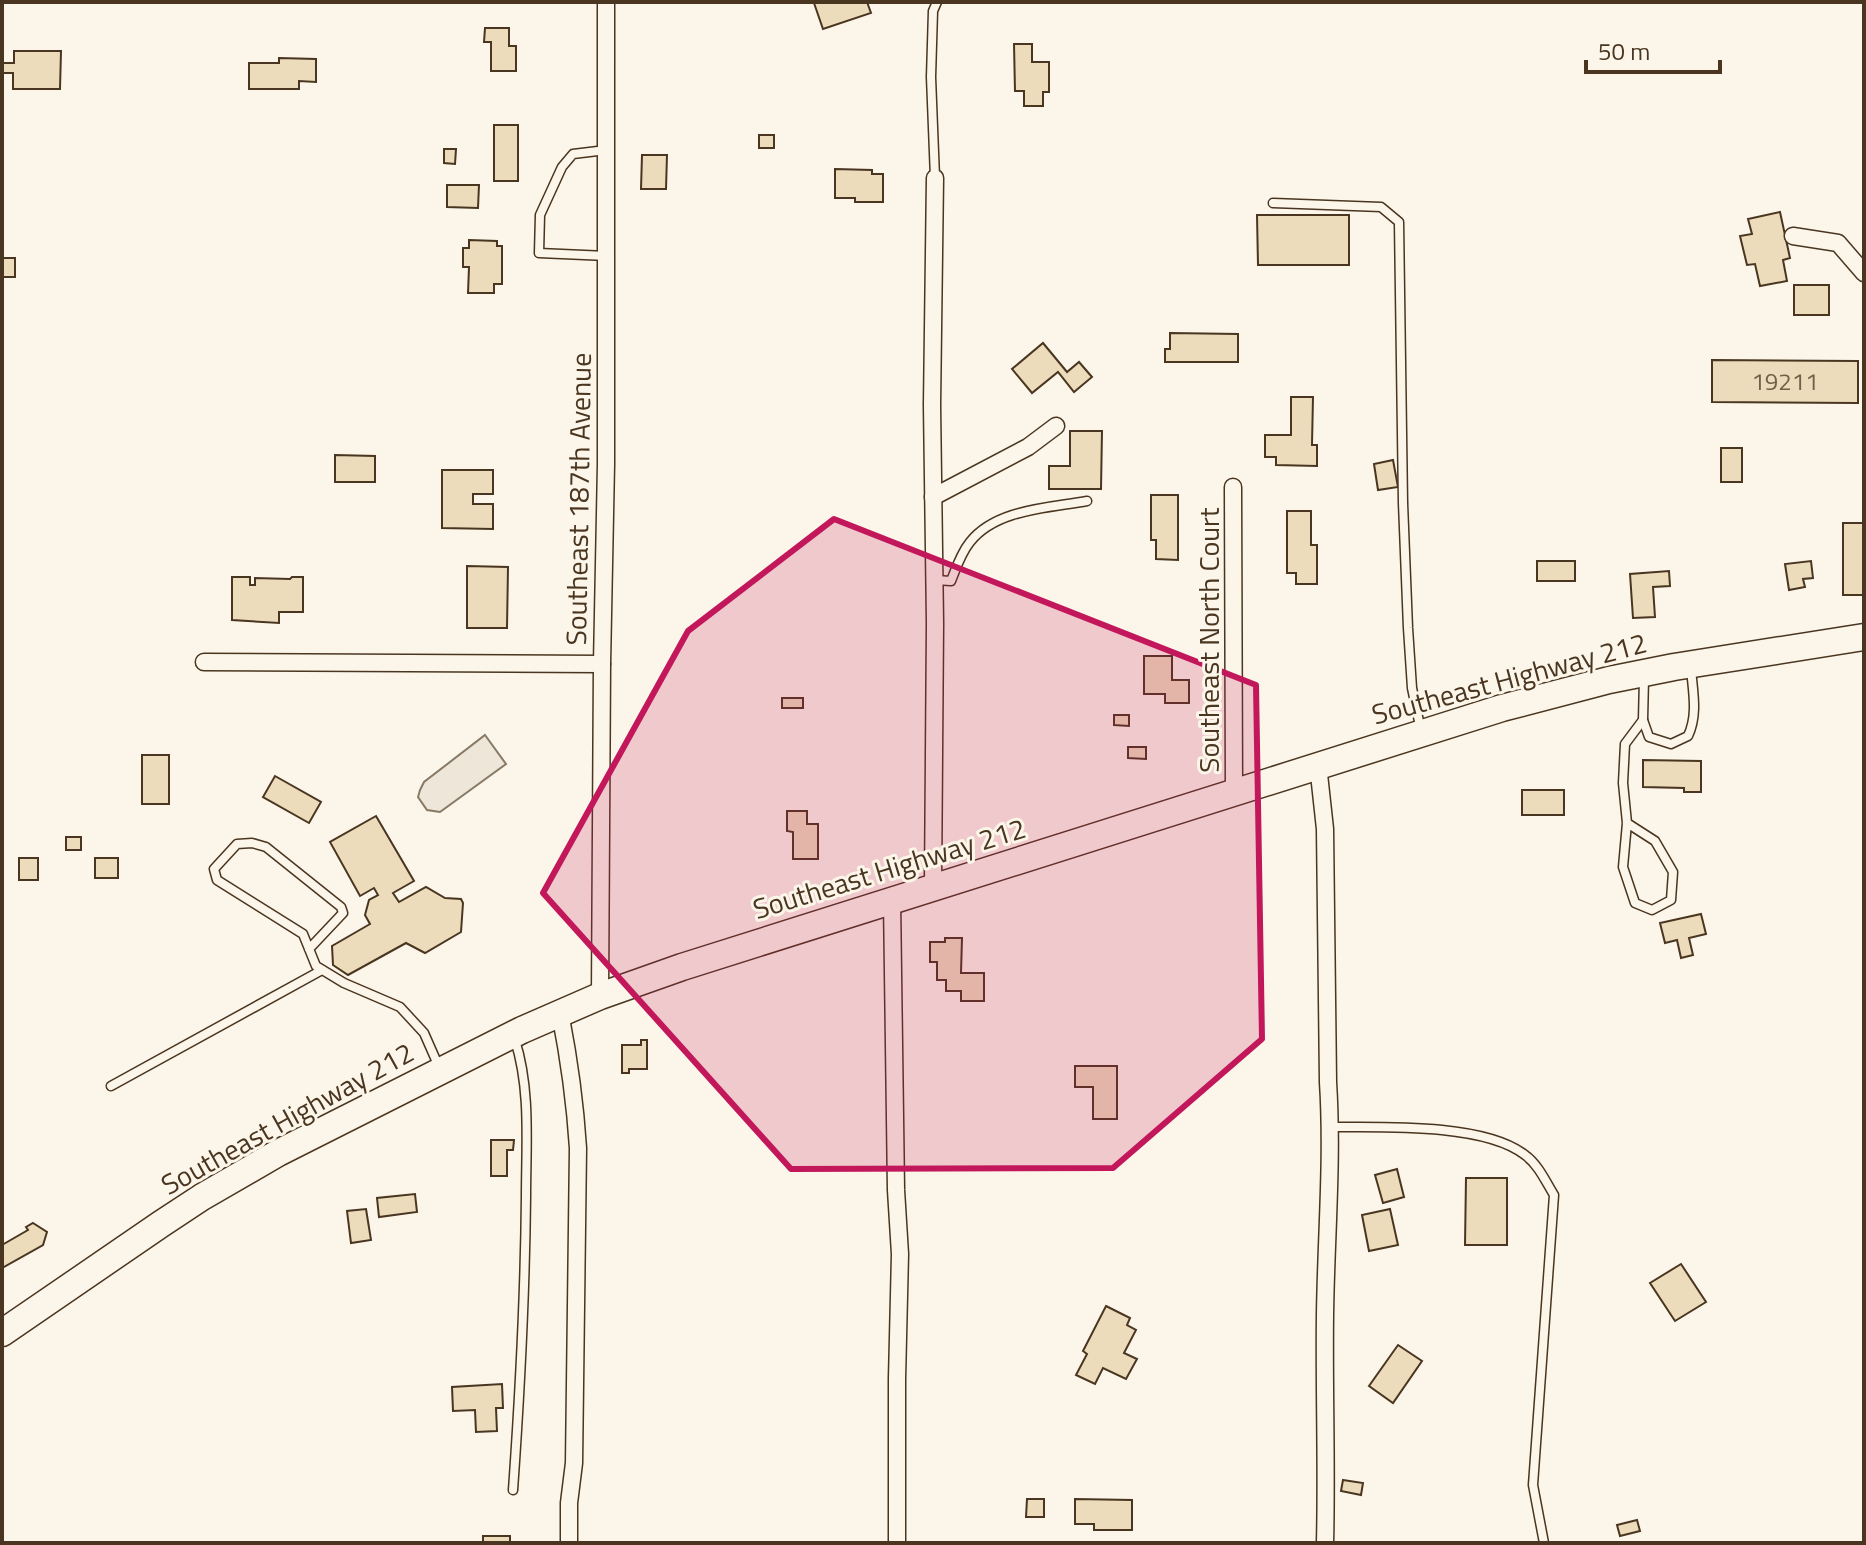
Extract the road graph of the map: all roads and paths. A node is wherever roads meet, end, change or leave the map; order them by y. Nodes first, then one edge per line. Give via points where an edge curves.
1 (606, 2) edge
2 (937, 2) edge
3 (607, 150) junction
4 (935, 178) joint
5 (1273, 203) dead end
6 (1793, 236) dead end
7 (607, 256) junction
8 (1864, 273) edge
9 (1056, 426) dead end
10 (1233, 487) dead end
11 (933, 497) junction
12 (1087, 501) dead end
13 (934, 580) junction
14 (1864, 637) edge
15 (204, 662) dead end
16 (602, 664) junction
17 (1690, 664) junction
18 (1644, 673) junction
19 (1643, 720) junction
20 (1421, 732) junction
21 (1318, 765) junction
22 (1234, 793) junction
23 (1627, 823) junction
24 (933, 887) junction
25 (892, 900) junction
26 (309, 949) junction
27 (322, 970) junction
28 (600, 996) junction
29 (560, 1013) junction
30 (513, 1035) junction
31 (440, 1071) junction
32 (111, 1086) dead end
33 (1330, 1127) junction
34 (2, 1333) edge
35 (513, 1490) dead end
36 (569, 1543) edge
37 (897, 1543) edge
38 (1325, 1543) edge
39 (1544, 1543) edge

1 - 3 street, Southeast 187th Avenue
2 - 4 lane via 931,77
3 - 7 street, Southeast 187th Avenue
3 - 7 lane via 573,154 562,167 540,215 539,253
4 - 11 street
5 - 20 lane via 1381,207 1399,222 1408,628
6 - 8 street via 1838,243
7 - 16 street, Southeast 187th Avenue
9 - 11 street via 1028,447
10 - 22 street, Southeast North Court
11 - 13 street
12 - 13 lane via 1015,514 987,527 971,541 951,581
13 - 24 street
14 - 17 highway, Southeast Highway 212
15 - 16 street
16 - 28 street, Southeast 187th Avenue
17 - 18 highway, Southeast Highway 212
17 - 19 lane via 1694,701 1688,736 1671,744 1649,737
18 - 19 lane
18 - 20 highway, Southeast Highway 212
19 - 23 lane via 1625,744
20 - 21 highway, Southeast Highway 212
21 - 22 highway, Southeast Highway 212
21 - 33 street via 1325,829
22 - 24 highway, Southeast Highway 212
23 - 23 lane via 1623,867 1635,903 1652,910 1671,900 1673,872 1655,841
24 - 25 highway, Southeast Highway 212
25 - 28 highway, Southeast Highway 212
25 - 37 street via 900,1254
26 - 26 lane via 303,934 217,880 214,869 237,844 266,847 341,907 343,913
26 - 27 lane
27 - 31 lane via 400,1007 424,1033
27 - 32 lane
28 - 29 highway, Southeast Highway 212
29 - 30 highway, Southeast Highway 212
29 - 36 street via 578,1148
30 - 31 highway, Southeast Highway 212
30 - 35 lane via 522,1061 526,1104 525,1301
31 - 34 highway, Southeast Highway 212 via 234,1178
33 - 38 street
33 - 39 lane via 1410,1128 1486,1137 1526,1155 1554,1195 1533,1485

